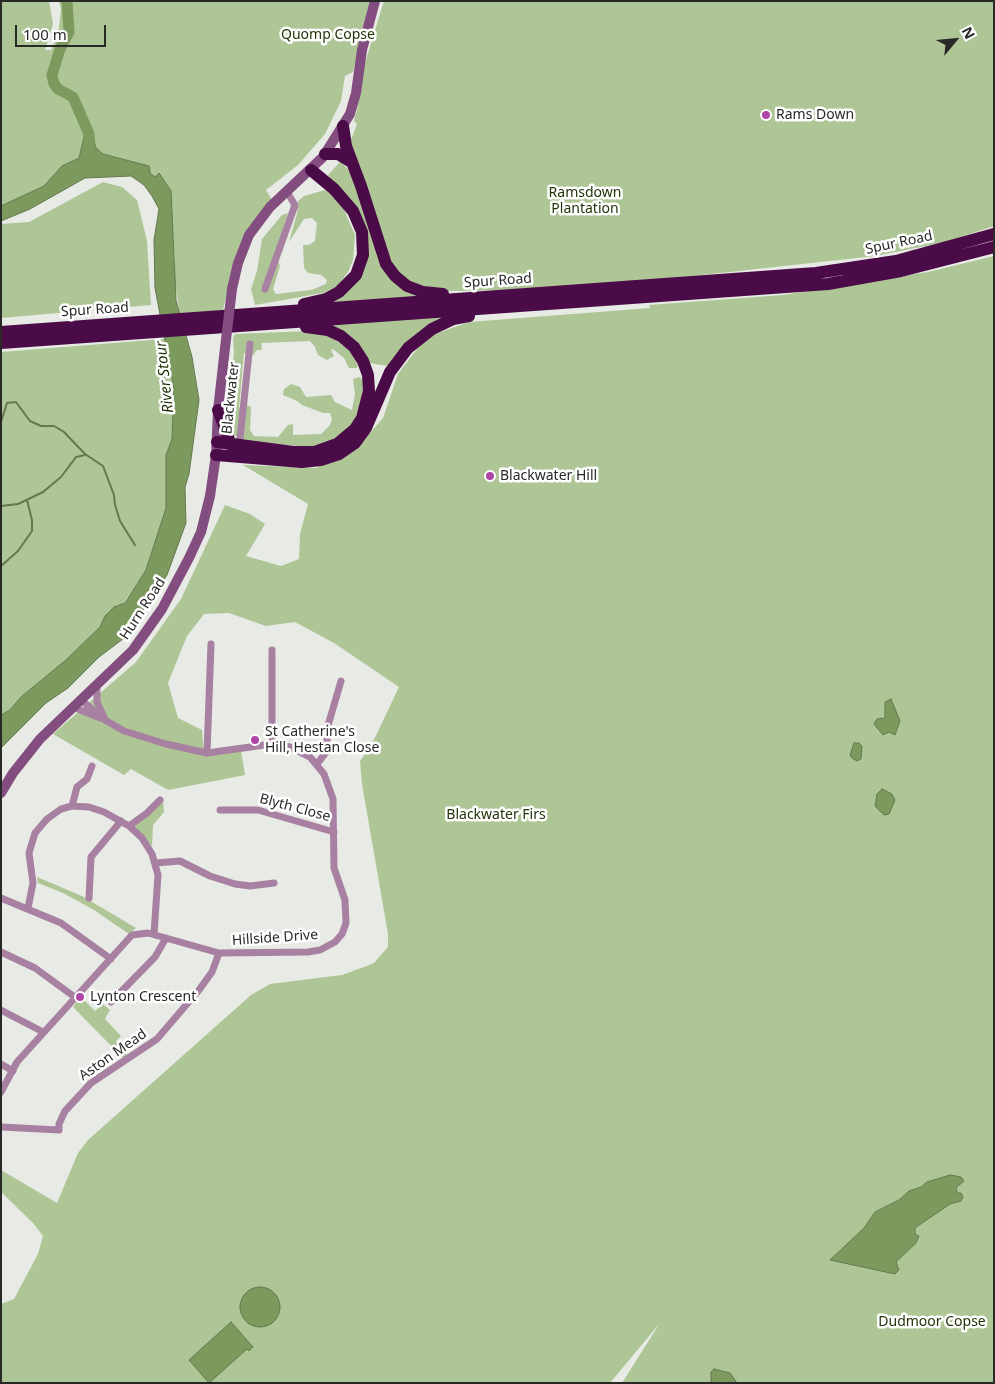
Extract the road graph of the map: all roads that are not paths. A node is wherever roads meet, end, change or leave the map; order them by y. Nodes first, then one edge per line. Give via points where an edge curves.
1 (375, 1) edge
2 (343, 126) junction
3 (325, 154) junction
4 (351, 162) junction
5 (311, 170) junction
6 (287, 192) junction
7 (994, 234) edge
8 (994, 246) edge
9 (265, 289) dead end
10 (499, 296) junction
11 (508, 307) junction
12 (262, 319) junction
13 (147, 328) junction
14 (1, 332) edge
15 (1, 343) edge
16 (250, 344) dead end
17 (218, 410) junction
18 (217, 449) junction
19 (236, 449) junction
20 (211, 644) dead end
21 (272, 650) dead end
22 (341, 681) dead end
23 (97, 684) junction
24 (77, 704) junction
25 (105, 720) junction
26 (272, 744) junction
27 (207, 752) junction
28 (317, 764) junction
29 (92, 766) dead end
30 (1, 793) edge
31 (160, 800) dead end
32 (72, 806) junction
33 (220, 810) dead end
34 (121, 822) junction
35 (129, 826) junction
36 (334, 832) junction
37 (156, 862) junction
38 (274, 883) dead end
39 (1, 898) edge
40 (90, 898) dead end
41 (28, 908) junction
42 (154, 934) junction
43 (166, 938) junction
44 (1, 952) edge
45 (219, 953) junction
46 (111, 959) junction
47 (76, 998) junction
48 (111, 1002) dead end
49 (1, 1010) edge
50 (43, 1032) junction
51 (1, 1064) edge
52 (12, 1070) junction
53 (1, 1092) edge
54 (1, 1127) edge

1 - 2 main road, Hurn Road via 362,50 356,93
2 - 3 main road, Hurn Road
2 - 4 highway
3 - 4 highway via 338,154
3 - 5 main road, Hurn Road
4 - 10 highway via 362,186 382,256 395,276 407,286 432,294
5 - 6 main road, Hurn Road
5 - 12 highway via 345,200 357,219 363,238 363,255 351,281 333,296
6 - 9 street via 296,206
6 - 17 main road, Hurn Road, bridge via 270,207 249,235 238,263
7 - 10 highway, Spur Road via 896,261 816,273
8 - 11 highway, Spur Road via 931,264 845,281
10 - 12 highway, Spur Road
11 - 12 highway, Spur Road
11 - 19 highway via 453,319 416,340 390,372 366,428 339,454 302,462
12 - 13 highway, Spur Road
12 - 19 highway via 321,328 348,341 358,353 368,375 367,405 350,435 323,450
13 - 14 highway, Spur Road
13 - 15 highway, Spur Road
16 - 19 street, Blackwater
17 - 18 main road, Hurn Road
17 - 19 highway
18 - 19 highway
18 - 23 main road, Hurn Road via 201,532 177,583 134,650
20 - 27 street
21 - 26 street
22 - 28 street via 327,729 326,751
23 - 24 main road, Hurn Road
23 - 25 street via 97,702
24 - 25 street, Hillside Drive
24 - 30 main road, Hurn Road via 40,739
25 - 27 street, Hillside Drive via 132,734
26 - 27 street, Hillside Drive
26 - 28 street, Hillside Drive via 290,747
28 - 36 street, Hillside Drive via 334,799
29 - 32 street via 87,778 77,787
31 - 35 street
32 - 34 street via 98,809
32 - 41 street via 47,819 33,839 29,860 33,883
33 - 36 street, Blyth Close via 258,810
34 - 35 street
34 - 40 street via 91,857
35 - 37 street via 146,844
36 - 45 street, Hillside Drive via 334,868 345,900 346,914 345,928 337,940 320,950
37 - 38 street via 180,861 235,884
37 - 42 street
39 - 41 street
41 - 46 street via 61,923
42 - 43 street, Hillside Drive
42 - 46 street, Hillside Drive via 132,935
43 - 45 street, Hillside Drive
43 - 48 street via 155,957
44 - 47 street via 35,968
45 - 54 street, Aston Mead via 212,972 157,1040 91,1083 65,1111 59,1130
46 - 47 street, Hillside Drive
47 - 50 street, Hillside Drive
49 - 50 street
50 - 52 street, Hillside Drive
51 - 52 street
52 - 53 street, Hillside Drive

